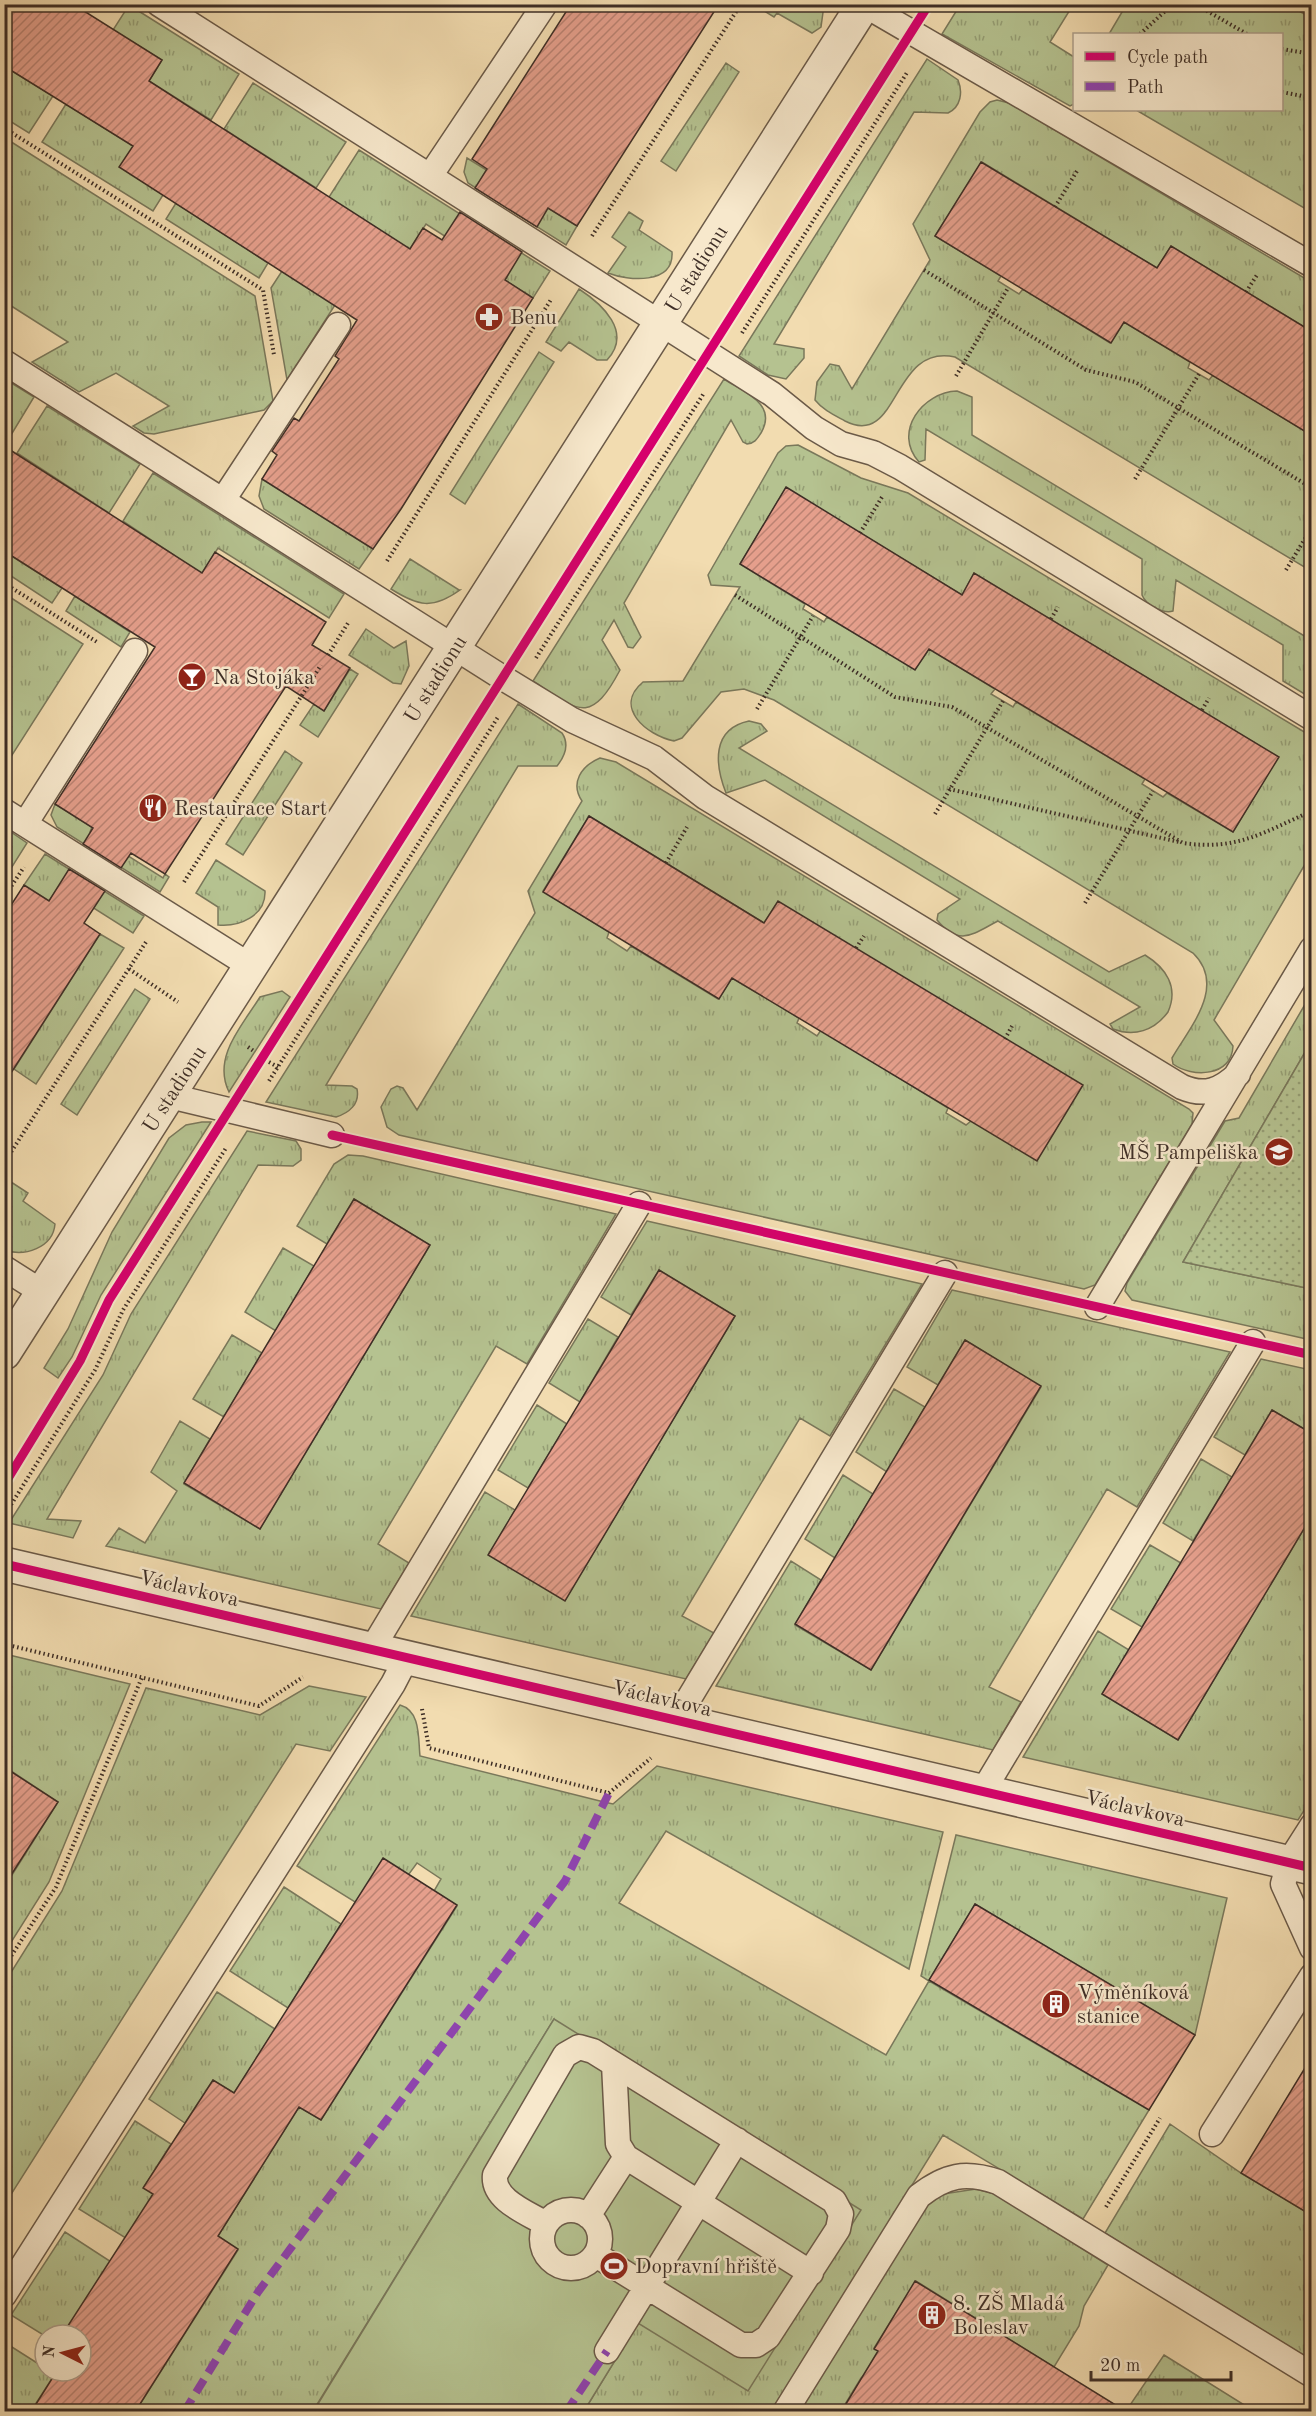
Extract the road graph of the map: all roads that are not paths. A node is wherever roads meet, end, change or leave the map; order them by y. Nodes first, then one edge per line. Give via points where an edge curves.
1 (159, 4) edge
2 (545, 4) edge
3 (864, 5) edge
4 (430, 176) junction
5 (1311, 265) edge
6 (661, 324) junction
7 (338, 325) dead end
8 (4, 362) edge
9 (223, 500) junction
10 (454, 648) junction
11 (132, 657) road end
12 (1311, 718) edge
13 (4, 811) edge
14 (25, 824) junction
15 (1311, 949) edge
16 (252, 967) junction
17 (1238, 1074) junction
18 (170, 1096) junction
19 (332, 1135) dead end
20 (639, 1204) dead end
21 (4, 1268) edge
22 (945, 1273) dead end
23 (42, 1292) junction
24 (1097, 1307) dead end
25 (1253, 1342) dead end
26 (4, 1353) edge
27 (4, 1564) edge
28 (372, 1649) junction
29 (407, 1657) junction
30 (676, 1720) junction
31 (983, 1791) junction
32 (1311, 1826) edge
33 (1300, 1865) edge
34 (1311, 1948) edge
35 (1311, 1976) edge
36 (614, 2064) junction
37 (1212, 2134) dead end
38 (737, 2140) junction
39 (626, 2157) junction
40 (698, 2202) junction
41 (588, 2216) junction
42 (546, 2224) junction
43 (596, 2254) junction
44 (811, 2273) junction
45 (646, 2286) junction
46 (4, 2295) edge
47 (607, 2351) dead end
48 (1311, 2375) edge
49 (785, 2412) edge

1 - 4 lane
2 - 4 lane
3 - 5 lane
3 - 6 street, U stadionu
4 - 6 lane
6 - 10 street, U stadionu
6 - 12 lane via 772,394 814,429 900,468
7 - 9 lane
8 - 9 lane
9 - 10 lane
10 - 16 street, U stadionu
10 - 17 lane via 572,720 654,758 705,797 1182,1087 1204,1093 1227,1084
11 - 14 lane
13 - 14 lane
14 - 16 lane
15 - 17 lane
16 - 18 street, U stadionu
17 - 24 lane
18 - 19 lane
18 - 23 street, U stadionu
20 - 28 lane
21 - 23 lane
22 - 30 lane
23 - 26 street, U stadionu
25 - 31 lane
27 - 28 street, Václavkova
28 - 29 street, Václavkova
29 - 30 street, Václavkova
29 - 46 lane
30 - 31 street, Václavkova
31 - 33 street, Václavkova
32 - 33 lane
33 - 34 lane via 1283,1884
35 - 37 lane
36 - 38 lane
36 - 39 lane via 618,2144
36 - 42 lane via 586,2048 565,2055 497,2168 494,2182 501,2196
38 - 40 lane
38 - 44 lane via 839,2207 841,2222
39 - 40 lane
39 - 41 lane
40 - 44 lane
40 - 45 lane
41 - 42 lane via 566,2210
41 - 43 lane via 600,2236
42 - 43 lane via 542,2246 552,2262 570,2269 580,2267
43 - 45 lane
44 - 45 lane via 768,2337 750,2346 741,2345
45 - 47 lane
48 - 49 lane via 998,2182 977,2175 937,2182 919,2196

